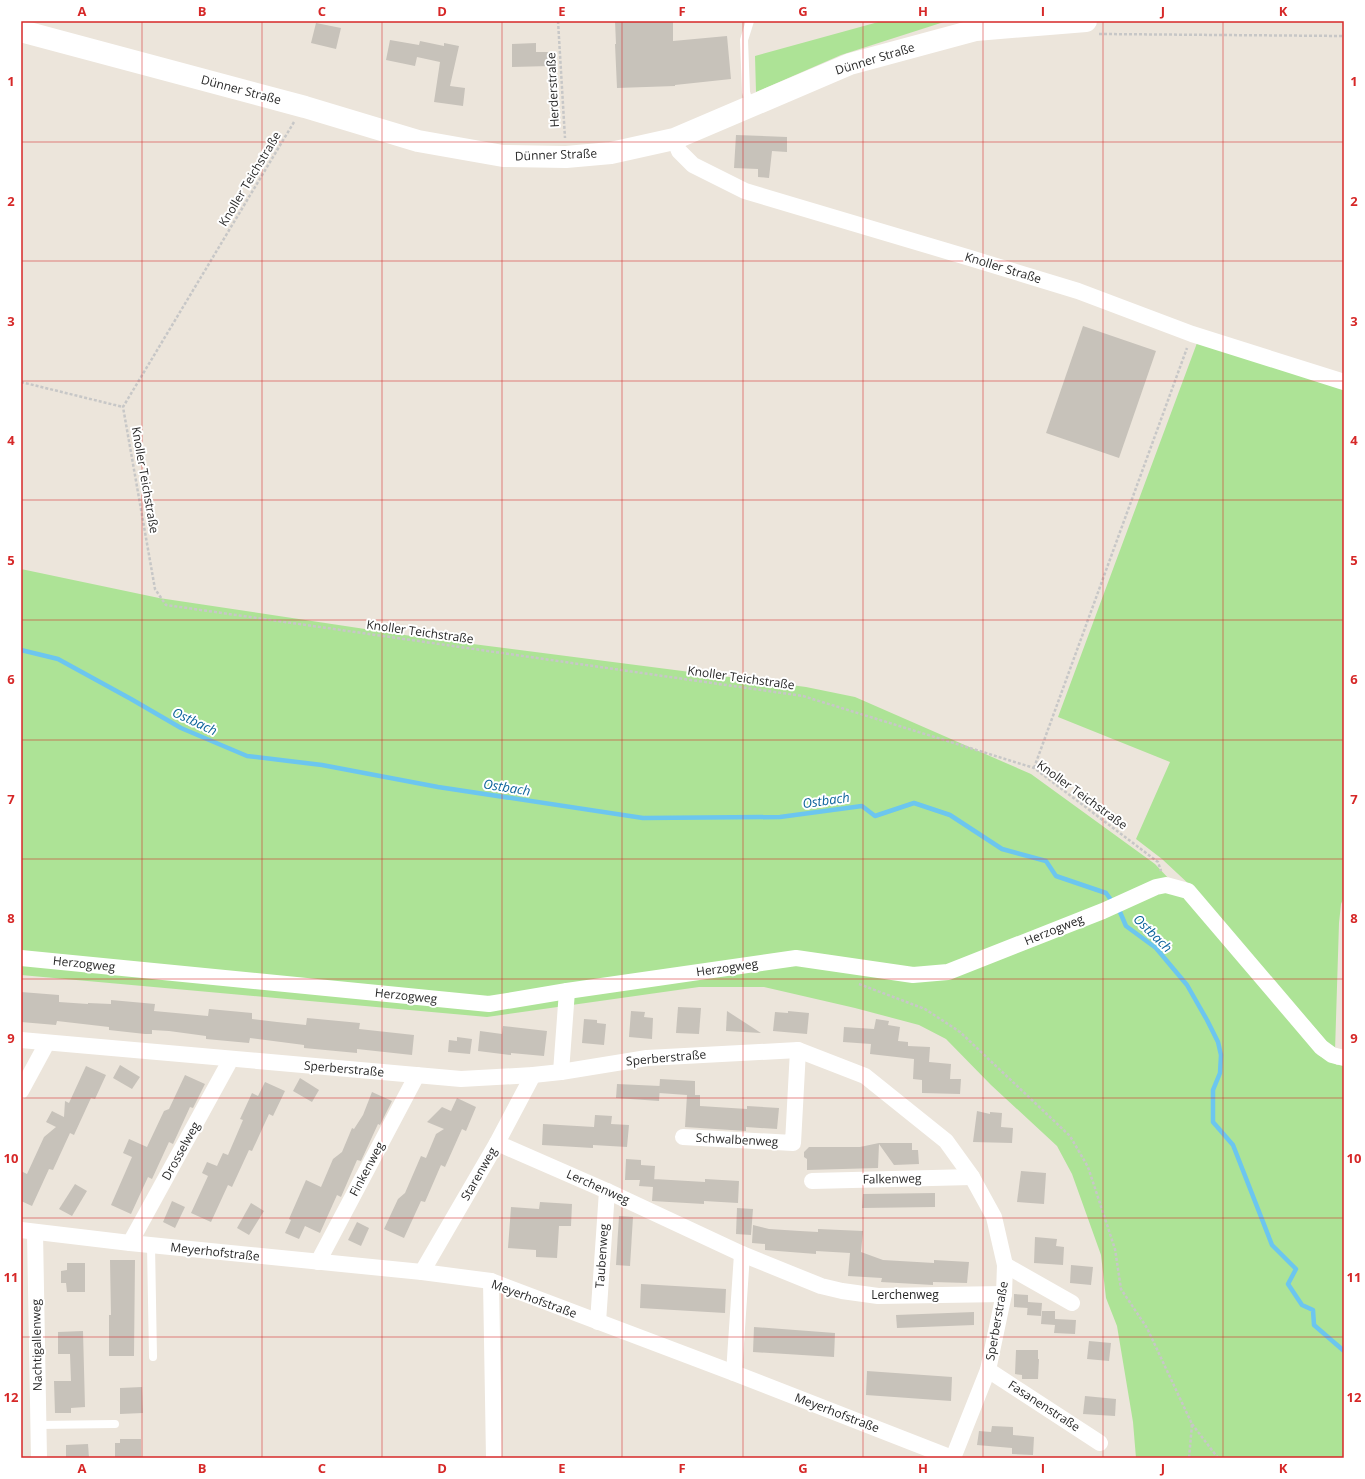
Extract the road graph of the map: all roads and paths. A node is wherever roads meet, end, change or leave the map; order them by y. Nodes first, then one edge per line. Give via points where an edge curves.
1 (558, 21) edge
2 (750, 21) edge
3 (1089, 28) edge
4 (21, 31) edge
5 (1344, 36) edge
6 (750, 106) junction
7 (288, 118) dead end
8 (674, 139) junction
9 (566, 157) junction
10 (1192, 334) junction
11 (21, 382) edge
12 (1344, 382) edge
13 (123, 407) junction
14 (1034, 768) junction
15 (1166, 885) junction
16 (21, 958) edge
17 (854, 982) dead end
18 (567, 991) junction
19 (21, 1040) edge
20 (47, 1043) junction
21 (798, 1050) junction
22 (1344, 1058) edge
23 (231, 1059) junction
24 (561, 1072) junction
25 (417, 1075) junction
26 (533, 1075) junction
27 (21, 1091) edge
28 (683, 1138) dead end
29 (497, 1143) junction
30 (972, 1177) junction
31 (812, 1181) dead end
32 (607, 1190) junction
33 (28, 1231) edge
34 (130, 1243) junction
35 (151, 1245) junction
36 (742, 1254) junction
37 (318, 1262) junction
38 (1005, 1265) junction
39 (422, 1272) junction
40 (491, 1281) junction
41 (1004, 1294) junction
42 (1072, 1303) dead end
43 (598, 1322) junction
44 (154, 1357) dead end
45 (988, 1370) junction
46 (734, 1373) junction
47 (115, 1424) dead end
48 (1192, 1424) junction
49 (38, 1426) junction
50 (1100, 1442) dead end
51 (39, 1458) edge
52 (494, 1458) edge
53 (952, 1458) edge
54 (1189, 1458) edge
55 (1218, 1458) edge

1 - 9 path, Herderstraße
2 - 6 lane via 744,40 746,92
3 - 5 path
3 - 6 street, Dünner Straße via 976,30 850,64
4 - 9 street, Dünner Straße via 305,107 418,141 503,156
6 - 8 street, Dünner Straße
7 - 13 path, Knoller Teichstraße via 295,121
8 - 9 street, Dünner Straße via 611,153
8 - 10 street, Knoller Straße via 679,151 693,165 745,191 1071,289
10 - 12 street, Knoller Straße
10 - 14 path
11 - 13 path
13 - 14 path, Knoller Teichstraße via 155,589 166,605 803,696
14 - 15 path, Knoller Teichstraße via 1158,862
15 - 18 street, Herzogweg via 948,972 913,975 796,958
15 - 22 street via 1188,891 1321,1047 1332,1055
16 - 18 street, Herzogweg via 489,1004
17 - 48 path via 925,1009 960,1032 1070,1136 1088,1167 1115,1249 1121,1288 1147,1328
18 - 24 street
19 - 20 street, Sperberstraße
20 - 23 street, Sperberstraße
20 - 27 street
21 - 24 street, Sperberstraße via 647,1058
21 - 28 street, Schwalbenweg via 793,1143
21 - 30 street, Sperberstraße via 865,1076 946,1141
23 - 25 street, Sperberstraße
23 - 34 street, Drosselweg
24 - 26 street, Sperberstraße
25 - 26 street, Sperberstraße via 461,1079
25 - 37 street, Finkenweg
26 - 29 street, Starenweg
29 - 32 street, Lerchenweg
29 - 39 street, Starenweg
30 - 31 street, Falkenweg
30 - 38 street, Sperberstraße via 994,1217
32 - 36 street, Lerchenweg
32 - 43 street, Taubenweg
33 - 34 street, Meyerhofstraße
33 - 49 street, Nachtigallenweg
34 - 35 street, Meyerhofstraße
35 - 37 street, Meyerhofstraße
35 - 44 lane
36 - 41 street, Lerchenweg via 821,1286 842,1291 878,1296
36 - 46 street
37 - 39 street, Meyerhofstraße
38 - 41 street, Sperberstraße
38 - 42 street
39 - 40 street, Meyerhofstraße
40 - 43 street, Meyerhofstraße
40 - 52 street
41 - 45 street, Sperberstraße
43 - 46 street, Meyerhofstraße
45 - 50 street, Fasanenstraße
45 - 53 street, Sperberstraße
46 - 53 street, Meyerhofstraße
47 - 49 lane
48 - 54 path
48 - 55 path
49 - 51 street, Nachtigallenweg

